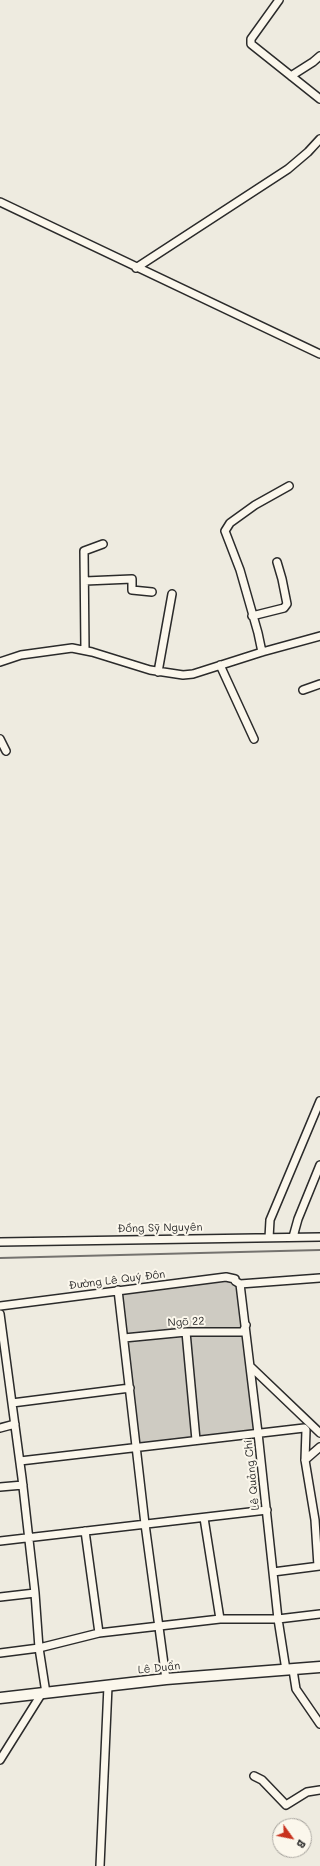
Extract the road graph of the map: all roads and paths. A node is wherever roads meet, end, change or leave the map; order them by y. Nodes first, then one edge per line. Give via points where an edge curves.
1 (279, 0) edge
2 (320, 56) edge
3 (291, 76) junction
4 (320, 99) edge
5 (320, 139) edge
6 (0, 202) edge
7 (136, 268) junction
8 (320, 354) edge
9 (289, 486) dead end
10 (103, 544) dead end
11 (277, 562) dead end
12 (85, 581) junction
13 (152, 592) dead end
14 (172, 594) dead end
15 (252, 616) junction
16 (320, 636) edge
17 (85, 650) junction
18 (262, 652) junction
19 (0, 662) edge
20 (220, 665) junction
21 (158, 672) junction
22 (320, 684) edge
23 (303, 690) dead end
24 (0, 739) edge
25 (254, 739) dead end
26 (6, 752) dead end
27 (320, 1101) edge
28 (320, 1166) edge
29 (293, 1237) junction
30 (320, 1237) edge
31 (269, 1238) junction
32 (0, 1242) edge
33 (320, 1278) edge
34 (238, 1283) junction
35 (118, 1290) junction
36 (0, 1306) edge
37 (0, 1314) edge
38 (246, 1325) junction
39 (1, 1326) edge
40 (186, 1332) junction
41 (124, 1338) junction
42 (251, 1367) junction
43 (130, 1388) junction
44 (12, 1403) junction
45 (15, 1424) junction
46 (0, 1428) edge
47 (258, 1432) junction
48 (320, 1433) edge
49 (196, 1440) junction
50 (320, 1446) edge
51 (137, 1447) junction
52 (305, 1460) junction
53 (20, 1461) junction
54 (23, 1485) junction
55 (0, 1487) edge
56 (266, 1510) junction
57 (204, 1518) junction
58 (317, 1520) edge
59 (146, 1524) junction
60 (85, 1531) junction
61 (29, 1538) junction
62 (0, 1541) edge
63 (319, 1566) edge
64 (273, 1572) junction
65 (35, 1592) junction
66 (0, 1597) edge
67 (320, 1614) edge
68 (220, 1619) junction
69 (278, 1619) junction
70 (159, 1626) junction
71 (99, 1633) junction
72 (38, 1648) junction
73 (0, 1653) edge
74 (320, 1667) edge
75 (289, 1670) junction
76 (166, 1679) junction
77 (108, 1686) junction
78 (44, 1693) junction
79 (0, 1698) edge
80 (320, 1724) edge
81 (0, 1760) edge
82 (254, 1776) dead end
83 (320, 1790) edge
84 (100, 1866) edge

1 - 3 street via 250,42
2 - 3 street
3 - 4 street
5 - 7 street via 288,169
6 - 7 street
7 - 8 street
9 - 15 street via 255,505 226,528 226,536 240,570
10 - 12 street via 84,551
11 - 15 street via 287,604 284,608
12 - 13 street via 132,579 132,590
12 - 17 street
14 - 21 street
15 - 18 street
16 - 18 street
17 - 19 street via 72,648 21,655
17 - 21 street
18 - 20 street
20 - 21 street via 193,674
20 - 25 street
22 - 23 street
24 - 26 street
27 - 31 street via 270,1220
28 - 29 street
29 - 30 street, Đồng Sỹ Nguyên
29 - 31 street, Đồng Sỹ Nguyên
31 - 32 street, Đồng Sỹ Nguyên
33 - 34 street, Đường Lê Quý Đôn
34 - 35 street, Đường Lê Quý Đôn via 235,1279 226,1277
34 - 38 street, Lê Quảng Chí
35 - 36 street, Đường Lê Quý Đôn
35 - 41 street
37 - 39 street
38 - 40 street, Ngõ 22 via 242,1332
38 - 42 street, Lê Quảng Chí
39 - 44 street
40 - 41 street, Ngõ 22
40 - 49 street
41 - 43 street
42 - 47 street, Lê Quảng Chí
42 - 48 street
43 - 44 street
43 - 51 street
44 - 45 street
45 - 46 street
45 - 53 street
47 - 49 street
47 - 52 street via 304,1428
47 - 56 street, Lê Quảng Chí
49 - 51 street
50 - 52 street
51 - 53 street
51 - 59 street
52 - 58 street
53 - 54 street
54 - 55 street
54 - 61 street
56 - 57 street
56 - 64 street, Lê Quảng Chí
57 - 59 street
57 - 68 street
58 - 63 street
59 - 60 street
59 - 70 street
60 - 61 street
60 - 71 street
61 - 62 street
61 - 65 street
63 - 64 street
64 - 69 street, Lê Quảng Chí
65 - 66 street
65 - 72 street
67 - 69 street
68 - 69 street
68 - 70 street
69 - 75 street, Lê Quảng Chí
70 - 71 street
70 - 76 street
71 - 72 street
72 - 73 street
72 - 78 street
74 - 75 main road, Lê Duẩn
75 - 76 main road, Lê Duẩn
75 - 80 street, Lê Quảng Chí via 296,1689
76 - 77 main road, Lê Duẩn
77 - 78 main road, Lê Duẩn
77 - 84 street
78 - 79 main road, Lê Duẩn
78 - 81 street
82 - 83 street via 262,1780 286,1805 307,1792

